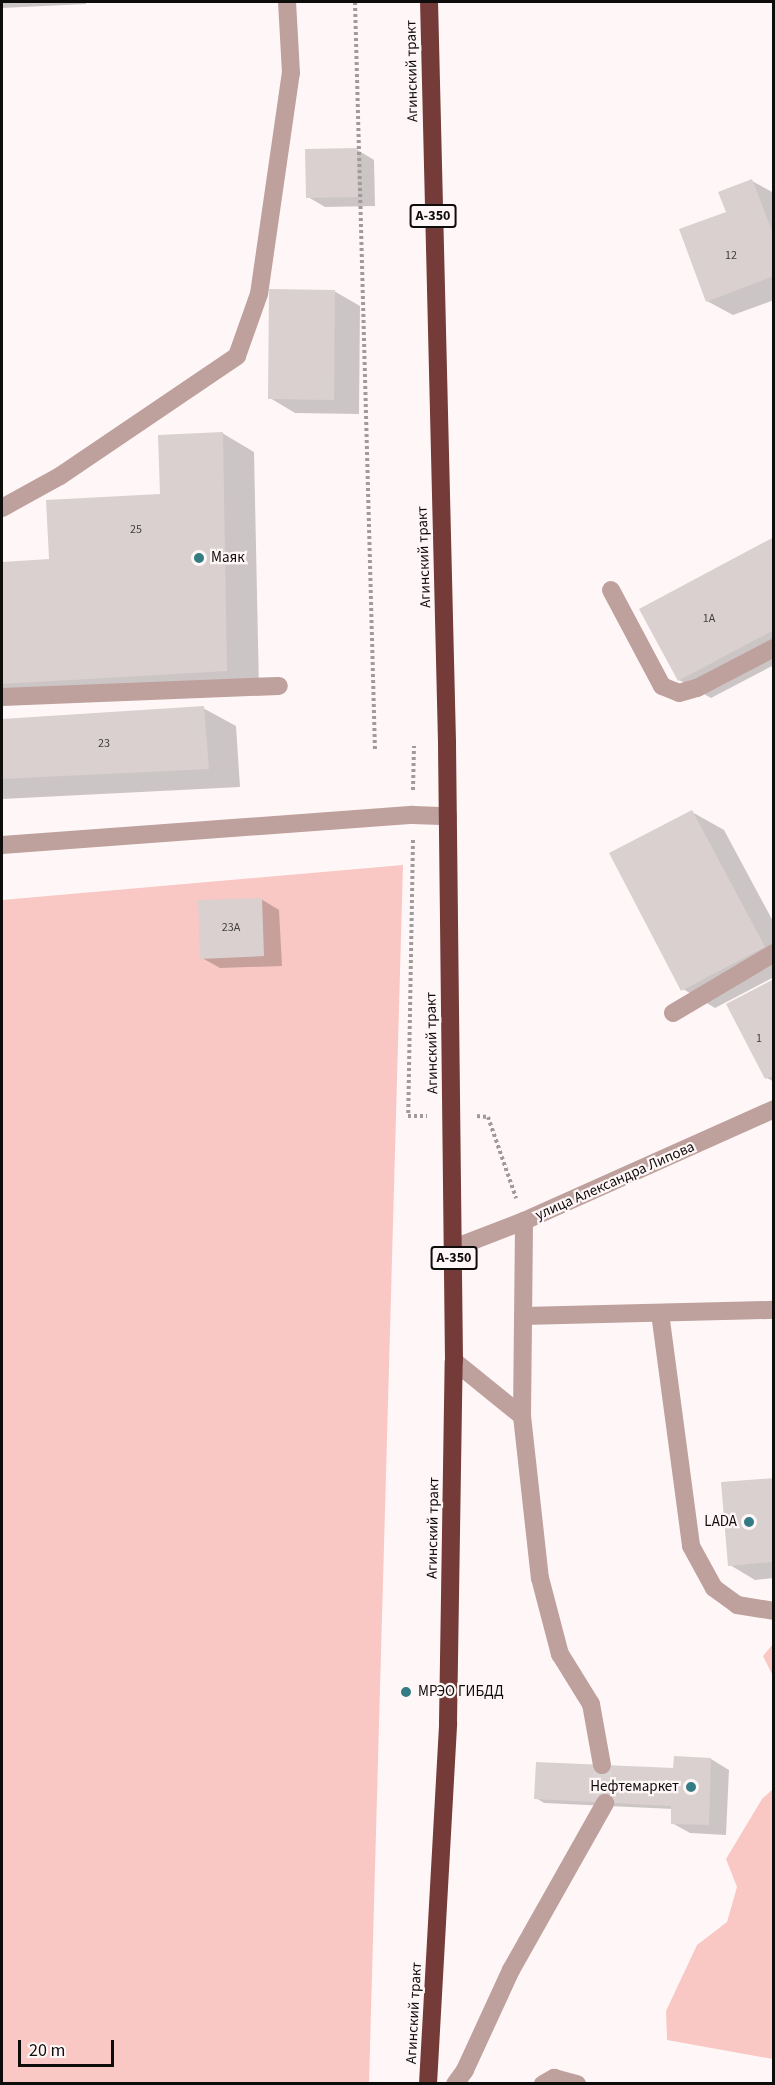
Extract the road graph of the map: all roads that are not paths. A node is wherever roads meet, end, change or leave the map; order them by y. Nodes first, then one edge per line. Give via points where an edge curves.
1 (287, 2) edge
2 (429, 2) edge
3 (2, 508) edge
4 (612, 590) dead end
5 (774, 648) edge
6 (279, 686) dead end
7 (2, 697) edge
8 (448, 816) junction
9 (2, 845) edge
10 (774, 953) edge
11 (673, 1013) dead end
12 (774, 1109) edge
13 (524, 1221) junction
14 (454, 1248) junction
15 (774, 1310) edge
16 (660, 1313) junction
17 (523, 1316) junction
18 (454, 1361) junction
19 (522, 1416) junction
20 (774, 1611) edge
21 (602, 1765) tunnel mouth
22 (605, 1803) tunnel mouth
23 (428, 2084) edge
24 (455, 2084) edge
25 (543, 2084) edge
26 (578, 2084) edge

1 - 3 street via 291,73 259,294 237,356 60,476
2 - 8 highway, Агинский тракт / А-350
4 - 5 street via 662,686 679,693 697,688
6 - 7 street
8 - 9 street via 413,815
8 - 14 highway, Агинский тракт / А-350
10 - 11 street
12 - 13 street, улица Александра Липова
13 - 14 street, улица Александра Липова
13 - 17 street
14 - 18 highway, Агинский тракт / А-350
15 - 16 street
16 - 17 street
16 - 20 street via 690,1546 714,1588 737,1605
17 - 19 street
18 - 19 street
18 - 23 highway, Агинский тракт / А-350 via 448,1723
19 - 21 street via 540,1578 560,1654 591,1704
22 - 24 street via 511,1970
25 - 26 street via 555,2078

